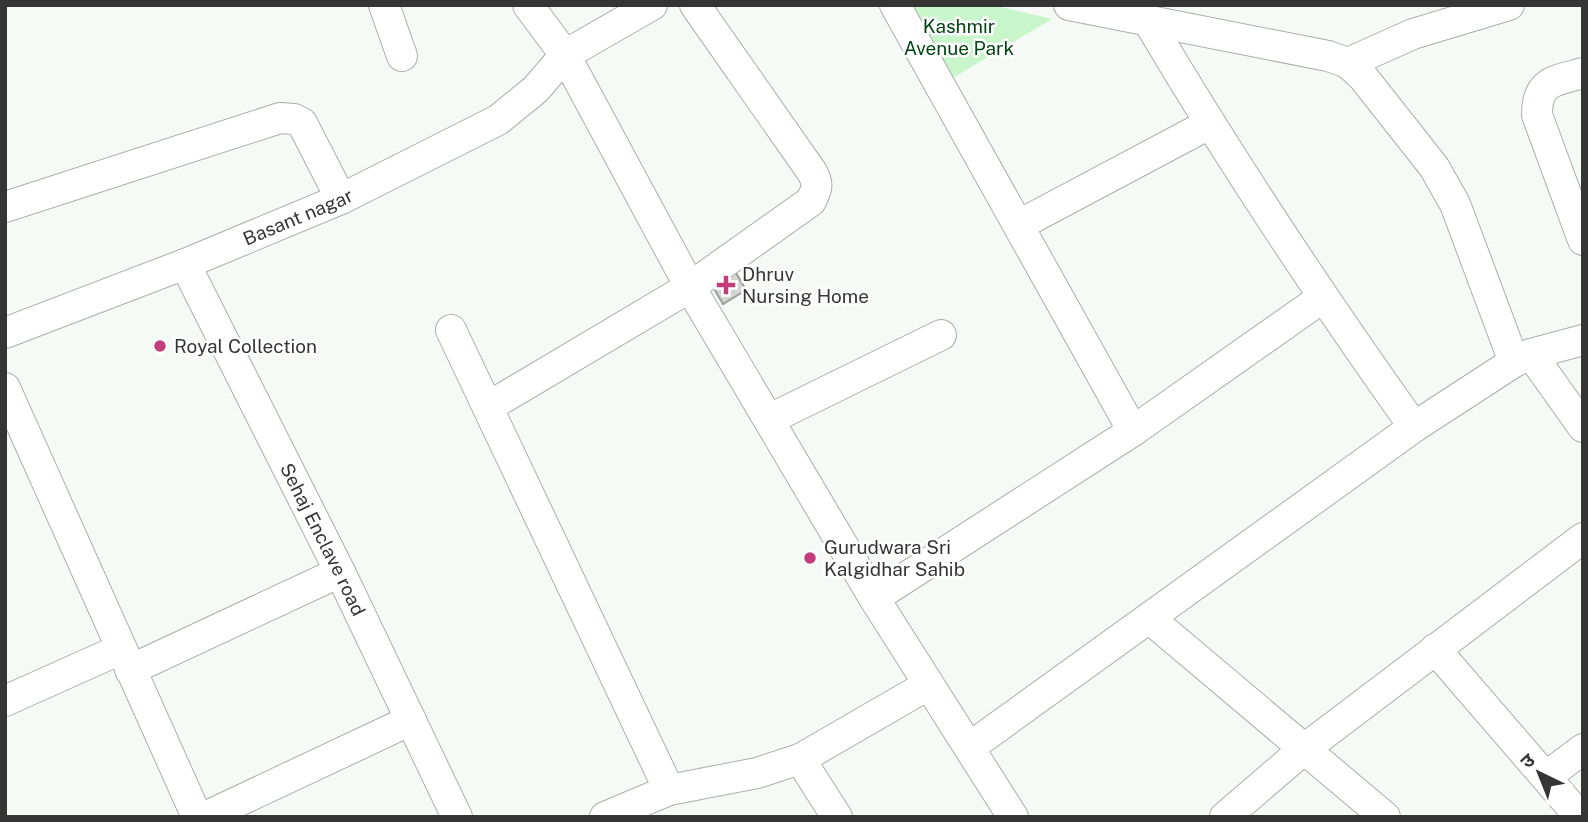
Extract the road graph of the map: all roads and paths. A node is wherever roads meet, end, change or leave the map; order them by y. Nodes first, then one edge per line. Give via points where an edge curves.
1 (384, 5) edge
2 (528, 5) edge
3 (652, 5) edge
4 (695, 5) edge
5 (895, 5) edge
6 (1069, 5) edge
7 (1509, 5) edge
8 (1148, 20) junction
9 (565, 55) junction
10 (402, 56) dead end
11 (1348, 63) junction
12 (1583, 73) edge
13 (1209, 124) junction
14 (341, 199) junction
15 (5, 207) edge
16 (1019, 225) junction
17 (1583, 240) edge
18 (185, 264) junction
19 (690, 287) junction
20 (1322, 298) junction
21 (452, 330) dead end
22 (5, 333) edge
23 (941, 335) dead end
24 (1583, 340) edge
25 (1522, 358) junction
26 (5, 388) edge
27 (488, 407) junction
28 (770, 419) junction
29 (1414, 427) junction
30 (1583, 427) edge
31 (1133, 431) junction
32 (1583, 538) edge
33 (340, 572) junction
34 (874, 598) junction
35 (1149, 618) junction
36 (1435, 649) junction
37 (126, 660) junction
38 (928, 685) junction
39 (5, 701) edge
40 (411, 720) junction
41 (970, 747) junction
42 (1583, 749) edge
43 (1303, 750) junction
44 (800, 759) junction
45 (1547, 776) junction
46 (669, 790) junction
47 (197, 817) edge
48 (205, 817) edge
49 (457, 817) edge
50 (605, 817) edge
51 (837, 817) edge
52 (1013, 817) edge
53 (1225, 817) edge
54 (1385, 817) edge
55 (1580, 817) edge

1 - 10 street
2 - 9 street
3 - 9 street, Basant nagar
4 - 19 street via 812,172 817,188 811,201
5 - 16 street
6 - 8 street
7 - 11 street via 1413,34
8 - 11 street via 1328,55
8 - 13 street
9 - 14 street, Basant nagar via 536,89 498,120
9 - 19 street
11 - 25 street via 1434,167 1455,204
12 - 17 street via 1548,83 1537,102 1537,115
13 - 16 street
13 - 20 street
14 - 15 street via 302,123 280,118
14 - 18 street, Basant nagar
16 - 31 street
18 - 22 street, Basant nagar
18 - 33 street, Sehaj Enclave road
19 - 27 street
19 - 28 street
20 - 29 street
20 - 31 street
21 - 27 street
23 - 28 street
24 - 25 street
25 - 29 street
25 - 30 street
26 - 37 street
27 - 46 street
28 - 34 street
29 - 35 street
31 - 34 street
32 - 36 street
33 - 37 street
33 - 40 street, Sehaj Enclave road
34 - 38 street
35 - 41 street
35 - 43 street
36 - 43 street
36 - 45 street
37 - 39 street
37 - 47 street
38 - 41 street
38 - 44 street
40 - 48 street
40 - 49 street, Sehaj Enclave road
41 - 52 street
42 - 45 street
43 - 53 street
43 - 54 street
44 - 46 street via 757,773
44 - 51 street
45 - 55 street
46 - 50 street

